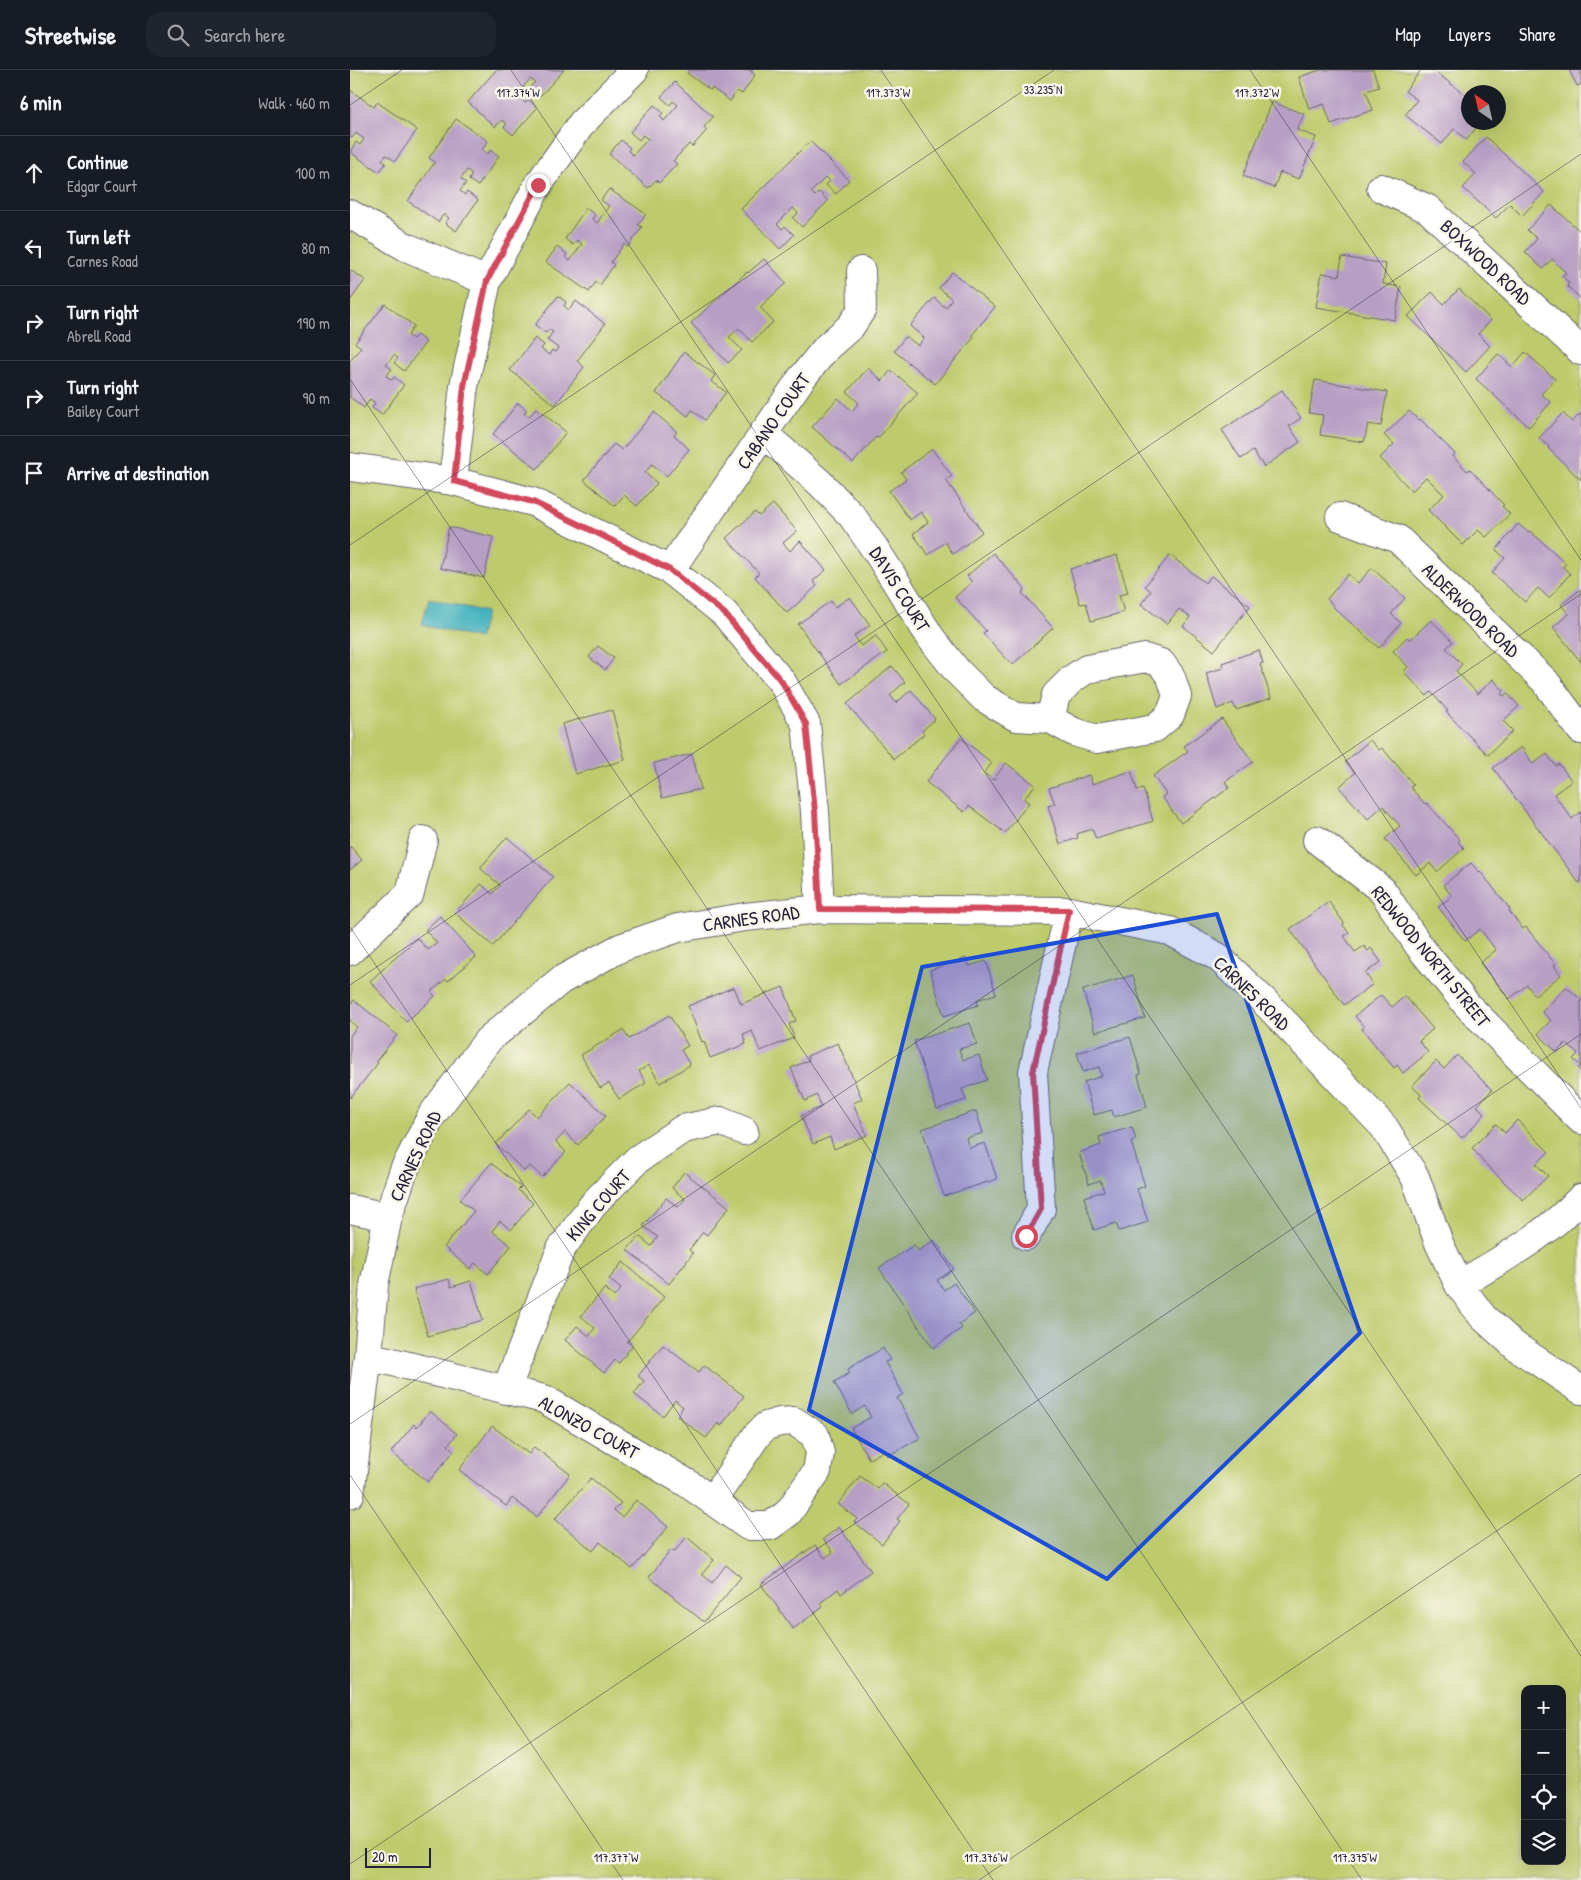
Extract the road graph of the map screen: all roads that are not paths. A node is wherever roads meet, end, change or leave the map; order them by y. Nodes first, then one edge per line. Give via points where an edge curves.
1 (634, 70) edge
2 (607, 82) edge
3 (1381, 188) dead end
4 (350, 214) edge
5 (861, 271) dead end
6 (487, 281) junction
7 (1581, 351) edge
8 (763, 433) junction
9 (350, 467) edge
10 (454, 481) junction
11 (1340, 517) dead end
12 (670, 570) junction
13 (1050, 719) dead end
14 (1581, 730) edge
15 (423, 840) dead end
16 (1317, 840) dead end
17 (820, 909) junction
18 (1069, 910) junction
19 (350, 952) edge
20 (1581, 1120) edge
21 (744, 1131) dead end
22 (1581, 1198) edge
23 (350, 1209) edge
24 (388, 1217) junction
25 (1026, 1236) dead end
26 (1459, 1285) junction
27 (368, 1356) junction
28 (506, 1390) junction
29 (1581, 1390) edge
30 (350, 1494) edge
31 (712, 1502) dead end

1 - 2 street
2 - 6 street via 538,185
3 - 7 street, BOXWOOD ROAD via 1428,209
4 - 6 street via 406,247
5 - 8 street, CABANO COURT via 862,309 851,326 827,347 801,379
6 - 10 street via 464,386
8 - 12 street, CABANO COURT
8 - 13 street, DAVIS COURT via 852,516 931,638 984,698 1016,717
9 - 10 street
10 - 12 street via 533,502
11 - 14 street, ALDERWOOD ROAD via 1398,539 1545,681
12 - 17 street via 724,613 782,682 806,724
15 - 19 street via 410,892
16 - 20 street, REDWOOD NORTH STREET via 1382,890 1419,946 1467,1005
17 - 18 street, CARNES ROAD
17 - 24 street, CARNES ROAD via 678,928 620,948 561,980 488,1040 432,1115 404,1170
18 - 25 street via 1033,1072 1041,1209
18 - 26 street, CARNES ROAD via 1170,931 1218,958 1263,1000 1384,1127 1415,1177 1439,1243
21 - 28 street, KING COURT via 720,1121 682,1129 638,1159 595,1202 561,1249
22 - 26 street via 1524,1246
23 - 24 street
24 - 27 street, CARNES ROAD via 374,1285
26 - 29 street, CARNES ROAD via 1483,1317 1516,1346
27 - 28 street, ALONZO COURT
27 - 30 street, CARNES ROAD
28 - 31 street, ALONZO COURT via 544,1399 687,1483

